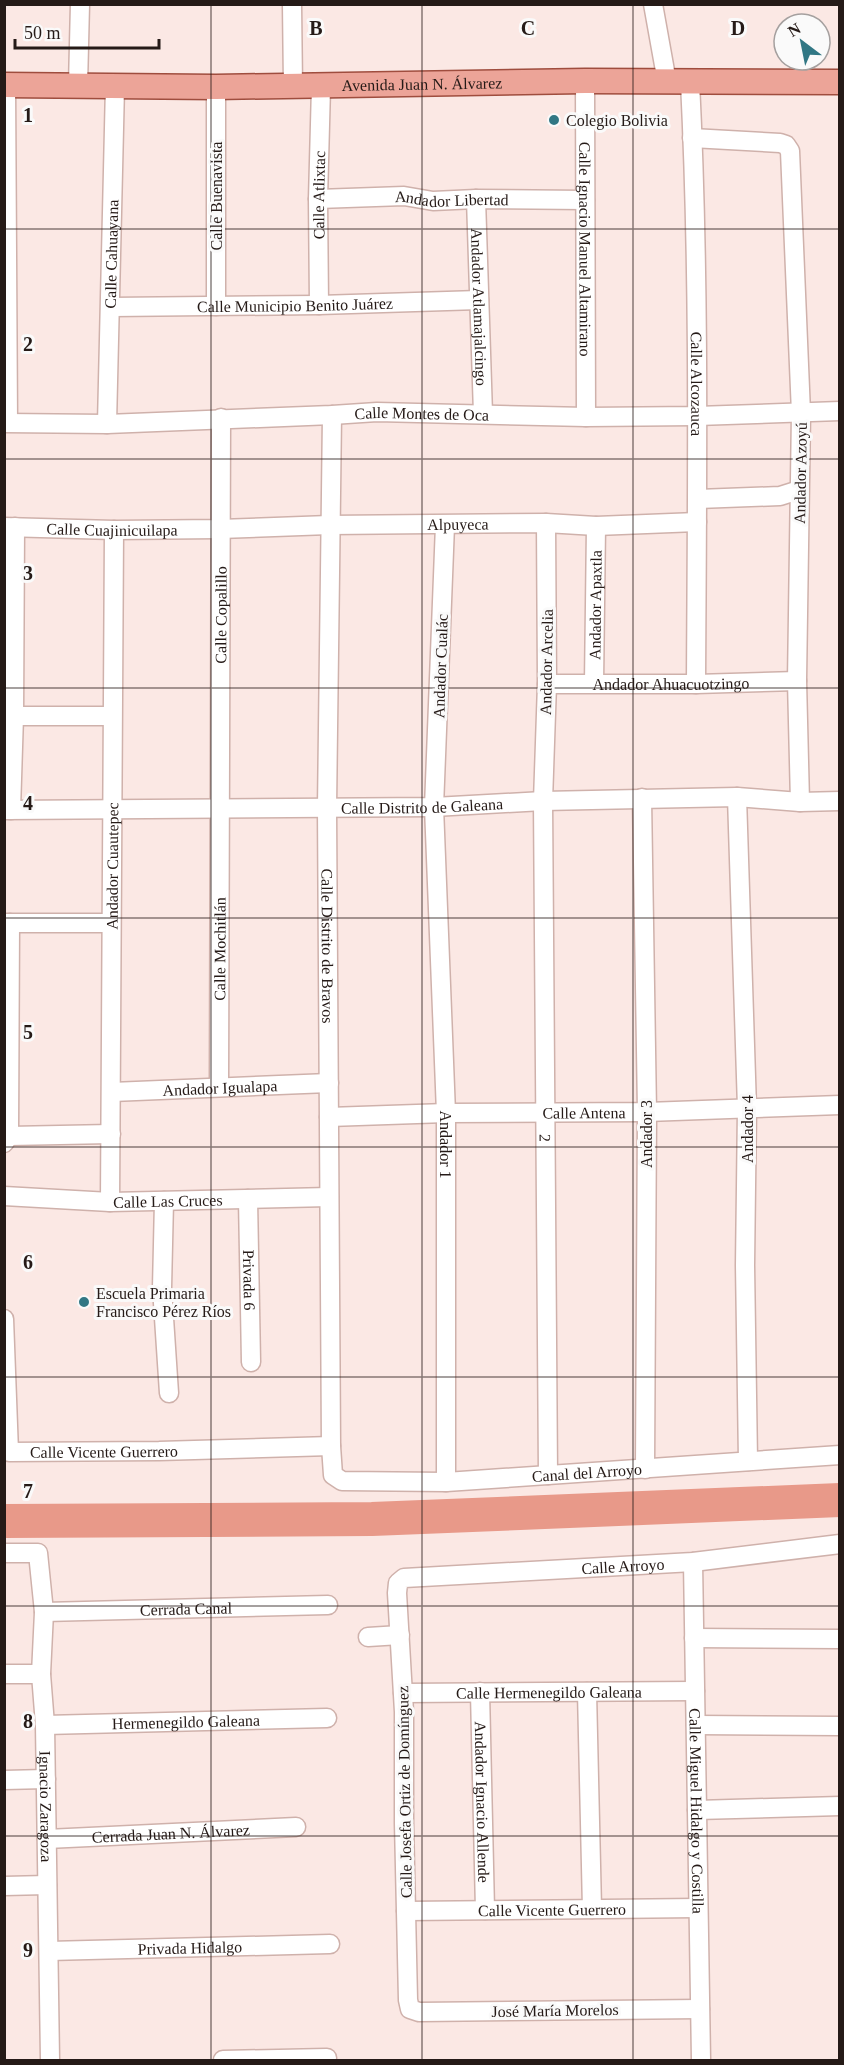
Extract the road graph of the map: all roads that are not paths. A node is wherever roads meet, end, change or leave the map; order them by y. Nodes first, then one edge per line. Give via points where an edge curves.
1 (80, 4) edge
2 (292, 4) edge
3 (653, 4) edge
4 (585, 81) junction
5 (678, 82) junction
6 (840, 82) edge
7 (5, 85) edge
8 (78, 85) junction
9 (115, 86) junction
10 (216, 87) junction
11 (293, 87) junction
12 (321, 87) junction
13 (692, 138) junction
14 (318, 199) junction
15 (476, 199) junction
16 (585, 200) junction
17 (479, 300) junction
18 (319, 305) junction
19 (216, 306) junction
20 (111, 307) junction
21 (840, 411) edge
22 (801, 413) junction
23 (483, 414) junction
24 (332, 415) junction
25 (697, 416) junction
26 (586, 417) junction
27 (221, 418) junction
28 (6, 422) edge
29 (107, 424) junction
30 (799, 490) junction
31 (698, 500) junction
32 (697, 522) junction
33 (546, 523) junction
34 (329, 525) junction
35 (446, 525) junction
36 (596, 526) junction
37 (10, 527) edge
38 (220, 529) junction
39 (114, 530) junction
40 (797, 681) junction
41 (594, 683) junction
42 (547, 684) junction
43 (696, 684) junction
44 (14, 716) junction
45 (112, 716) junction
46 (737, 797) junction
47 (642, 798) junction
48 (543, 801) junction
49 (840, 801) edge
50 (800, 802) junction
51 (434, 807) junction
52 (327, 808) junction
53 (220, 809) junction
54 (8, 810) edge
55 (111, 810) junction
56 (7, 923) edge
57 (111, 923) junction
58 (7, 1064) edge
59 (329, 1083) junction
60 (219, 1088) junction
61 (112, 1092) junction
62 (840, 1105) edge
63 (747, 1108) junction
64 (546, 1112) junction
65 (647, 1112) junction
66 (446, 1113) junction
67 (329, 1117) junction
68 (111, 1134) junction
69 (7, 1140) edge
70 (4, 1196) edge
71 (329, 1197) junction
72 (248, 1199) junction
73 (164, 1201) junction
74 (110, 1202) junction
75 (4, 1319) edge
76 (250, 1362) dead end
77 (169, 1393) dead end
78 (331, 1446) junction
79 (840, 1455) edge
80 (748, 1461) junction
81 (645, 1469) junction
82 (333, 1475) joint
83 (548, 1475) junction
84 (446, 1482) junction
85 (840, 1544) edge
86 (4, 1554) edge
87 (693, 1562) junction
88 (404, 1578) joint
89 (328, 1605) dead end
90 (44, 1611) junction
91 (400, 1635) junction
92 (368, 1637) dead end
93 (694, 1638) junction
94 (840, 1639) edge
95 (4, 1674) edge
96 (41, 1674) junction
97 (695, 1691) junction
98 (480, 1692) junction
99 (587, 1692) junction
100 (403, 1693) junction
101 (327, 1718) dead end
102 (45, 1725) junction
103 (696, 1725) junction
104 (840, 1726) edge
105 (4, 1779) edge
106 (46, 1779) junction
107 (840, 1806) edge
108 (697, 1810) junction
109 (296, 1827) dead end
110 (47, 1839) junction
111 (47, 1885) junction
112 (4, 1886) edge
113 (698, 1908) junction
114 (592, 1909) junction
115 (485, 1910) junction
116 (406, 1911) junction
117 (330, 1944) dead end
118 (49, 1951) junction
119 (410, 2009) joint
120 (700, 2009) junction
121 (327, 2058) dead end
122 (50, 2061) edge
123 (223, 2061) edge
124 (701, 2061) edge

1 - 8 street
2 - 11 street
3 - 5 street
4 - 5 main road, Avenida Juan N. Álvarez
4 - 12 main road, Avenida Juan N. Álvarez
4 - 16 street, Calle Ignacio Manuel Altamirano
5 - 6 main road, Avenida Juan N. Álvarez
5 - 13 street, Calle Alcozauca
7 - 8 main road, Avenida Juan N. Álvarez
7 - 28 street
8 - 9 main road, Avenida Juan N. Álvarez
9 - 10 main road, Avenida Juan N. Álvarez
9 - 20 street, Calle Cahuayana
10 - 11 main road, Avenida Juan N. Álvarez
10 - 19 street, Calle Buenavista
11 - 12 main road, Avenida Juan N. Álvarez
12 - 14 street, Calle Atlixtac
13 - 22 street, Andador Azoyú via 786,145 790,151
13 - 25 street, Calle Alcozauca
14 - 15 street, Andador Libertad
14 - 18 street, Calle Atlixtac
15 - 16 street, Andador Libertad
15 - 17 street, Andador Atlamajalcingo
16 - 26 street, Calle Ignacio Manuel Altamirano
17 - 18 street, Calle Municipio Benito Juárez
17 - 23 street, Andador Atlamajalcingo
18 - 19 street, Calle Municipio Benito Juárez
19 - 20 street, Calle Municipio Benito Juárez
20 - 29 street, Calle Cahuayana
21 - 22 street, Calle Montes de Oca
22 - 25 street, Calle Montes de Oca
22 - 30 street, Andador Azoyú
23 - 24 street, Calle Montes de Oca
23 - 26 street, Calle Montes de Oca
24 - 27 street, Calle Montes de Oca
24 - 34 street, Calle Distrito de Bravos
25 - 26 street, Calle Montes de Oca
25 - 31 street, Calle Alcozauca
27 - 29 street, Calle Montes de Oca
27 - 38 street, Calle Copalillo
28 - 29 street, Calle Montes de Oca
30 - 31 street via 780,496
30 - 40 street, Andador Azoyú
31 - 32 street, Calle Alcozauca
32 - 36 street, Alpuyeca
32 - 43 street, Calle Alcozauca
33 - 35 street, Alpuyeca
33 - 36 street, Alpuyeca
33 - 42 street, Andador Arcelia
34 - 35 street, Alpuyeca
34 - 38 street, Alpuyeca
34 - 52 street, Calle Distrito de Bravos
35 - 51 street, Andador Cualác
36 - 41 street, Andador Apaxtla
37 - 39 street, Calle Cuajinicuilapa
37 - 44 street
38 - 39 street, Calle Cuajinicuilapa
38 - 53 street, Calle Copalillo
39 - 45 street, Andador Cuautepec
40 - 43 street, Andador Ahuacuotzingo
40 - 50 street, Andador Azoyú
41 - 42 street, Andador Ahuacuotzingo
41 - 43 street, Andador Ahuacuotzingo
42 - 48 street, Andador Arcelia
44 - 45 street
44 - 54 street
45 - 55 street, Andador Cuautepec
46 - 47 street, Calle Distrito de Galeana
46 - 50 street, Calle Distrito de Galeana
46 - 63 street, Andador 4
47 - 48 street, Calle Distrito de Galeana
47 - 65 street, Andador 3
48 - 51 street, Calle Distrito de Galeana
48 - 64 street, 2
49 - 50 street, Calle Distrito de Galeana
51 - 52 street, Calle Distrito de Galeana
51 - 66 street, Andador 1
52 - 53 street, Calle Distrito de Galeana
52 - 59 street, Calle Distrito de Bravos
53 - 55 street, Calle Distrito de Galeana
53 - 60 street, Calle Mochitlán
54 - 55 street, Calle Distrito de Galeana
55 - 57 street, Andador Cuautepec
56 - 57 street
56 - 58 street
57 - 61 street, Andador Cuautepec
58 - 69 street
59 - 60 street, Andador Igualapa
59 - 67 street, Calle Distrito de Bravos
60 - 61 street, Andador Igualapa
61 - 68 street, Andador Cuautepec
62 - 63 street, Calle Antena
63 - 65 street, Calle Antena
63 - 80 street, Andador 4
64 - 65 street, Calle Antena
64 - 66 street, Calle Antena
64 - 83 street, 2
65 - 81 street, Andador 3
66 - 67 street, Calle Antena
66 - 84 street, Andador 1
67 - 71 street, Calle Distrito de Bravos
68 - 69 street
68 - 74 street, Andador Cuautepec
70 - 74 street, Calle Las Cruces
71 - 72 street, Calle Las Cruces
71 - 78 street, Calle Distrito de Bravos
72 - 73 street, Calle Las Cruces
72 - 76 street, Privada 6
73 - 74 street, Calle Las Cruces
73 - 77 street via 162,1288
75 - 78 street, Calle Vicente Guerrero via 9,1452
78 - 82 street, Calle Distrito de Bravos
79 - 80 street, Canal del Arroyo
80 - 81 street, Canal del Arroyo
81 - 83 street, Canal del Arroyo
82 - 84 street, Canal del Arroyo via 342,1481
83 - 84 street, Canal del Arroyo
85 - 87 street, Calle Arroyo
86 - 90 street, Ignacio Zaragoza via 38,1553
87 - 88 street, Calle Arroyo
87 - 93 street, Calle Miguel Hidalgo y Costilla
88 - 91 street, Calle Josefa Ortiz de Domínguez via 398,1583 397,1593
89 - 90 street, Cerrada Canal
90 - 96 street, Ignacio Zaragoza
91 - 92 street
91 - 100 street, Calle Josefa Ortiz de Domínguez
93 - 94 street
93 - 97 street, Calle Miguel Hidalgo y Costilla
95 - 96 street
96 - 102 street, Ignacio Zaragoza
97 - 99 street, Calle Hermenegildo Galeana
97 - 103 street, Calle Miguel Hidalgo y Costilla
98 - 99 street, Calle Hermenegildo Galeana
98 - 100 street, Calle Hermenegildo Galeana
98 - 115 street, Andador Ignacio Allende
99 - 114 street
100 - 116 street, Calle Josefa Ortiz de Domínguez
101 - 102 street, Hermenegildo Galeana
102 - 106 street, Ignacio Zaragoza
103 - 104 street
103 - 108 street, Calle Miguel Hidalgo y Costilla
105 - 106 street
106 - 110 street, Ignacio Zaragoza
107 - 108 street
108 - 113 street, Calle Miguel Hidalgo y Costilla
109 - 110 street, Cerrada Juan N. Álvarez
110 - 111 street, Ignacio Zaragoza
111 - 112 street
111 - 118 street, Ignacio Zaragoza
113 - 114 street, Calle Vicente Guerrero
113 - 120 street, Calle Miguel Hidalgo y Costilla
114 - 115 street, Calle Vicente Guerrero
115 - 116 street, Calle Vicente Guerrero
116 - 119 street, Calle Josefa Ortiz de Domínguez
117 - 118 street, Privada Hidalgo
118 - 122 street, Ignacio Zaragoza
119 - 120 street, José María Morelos
120 - 124 street, Calle Miguel Hidalgo y Costilla
121 - 123 street

